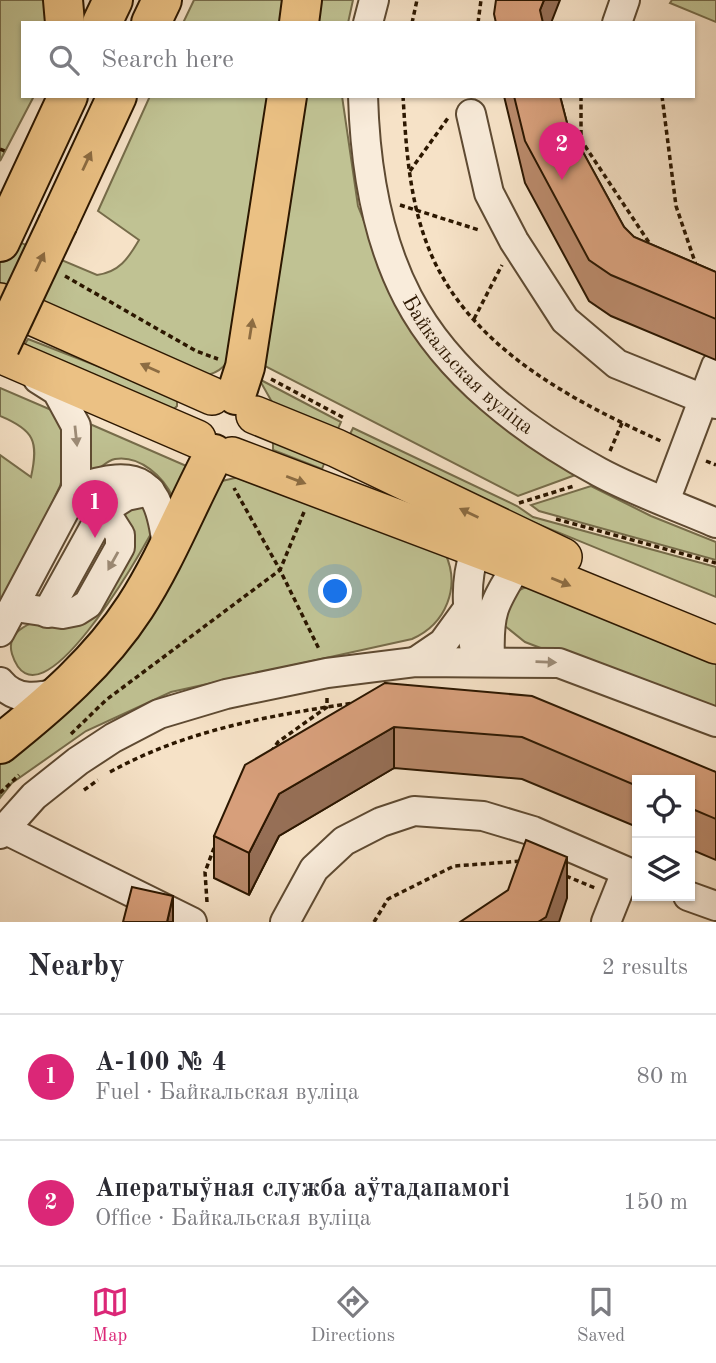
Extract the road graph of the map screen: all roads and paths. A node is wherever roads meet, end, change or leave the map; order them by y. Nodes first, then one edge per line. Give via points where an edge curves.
1 (63, 0) edge
2 (113, 0) edge
3 (162, 0) edge
4 (302, 0) edge
5 (374, 0) edge
6 (417, 0) edge
7 (481, 0) edge
8 (625, 0) edge
9 (65, 21) edge
10 (103, 21) edge
11 (152, 21) edge
12 (299, 21) edge
13 (369, 21) edge
14 (412, 21) edge
15 (478, 21) edge
16 (618, 21) edge
17 (58, 98) edge
18 (67, 98) edge
19 (116, 98) edge
20 (287, 98) edge
21 (363, 98) edge
22 (403, 98) edge
23 (581, 98) edge
24 (662, 98) edge
25 (463, 110) joint
26 (50, 136) junction
27 (0, 149) edge
28 (7, 152) dead end
29 (410, 171) junction
30 (374, 198) junction
31 (416, 209) junction
32 (514, 241) junction
33 (0, 242) edge
34 (659, 249) edge
35 (684, 261) edge
36 (56, 273) dead end
37 (0, 302) edge
38 (474, 319) junction
39 (0, 346) edge
40 (0, 354) edge
41 (716, 366) edge
42 (237, 393) junction
43 (710, 402) edge
44 (348, 420) dead end
45 (622, 423) dead end
46 (217, 457) junction
47 (583, 483) dead end
48 (76, 489) junction
49 (150, 491) junction
50 (507, 497) dead end
51 (664, 501) junction
52 (519, 503) junction
53 (306, 505) dead end
54 (104, 510) junction
55 (716, 523) edge
56 (531, 533) junction
57 (167, 548) junction
58 (475, 550) junction
59 (716, 563) edge
60 (280, 570) junction
61 (15, 607) junction
62 (467, 610) junction
63 (716, 620) edge
64 (0, 632) edge
65 (716, 645) edge
66 (323, 657) dead end
67 (484, 660) junction
68 (415, 662) junction
69 (0, 682) edge
70 (63, 692) junction
71 (355, 703) edge
72 (327, 707) junction
73 (716, 722) edge
74 (70, 735) dead end
75 (270, 753) edge
76 (11, 759) edge
77 (82, 792) dead end
78 (0, 793) edge
79 (2, 831) edge
80 (215, 846) edge
81 (528, 861) edge
82 (559, 874) edge
83 (621, 891) edge
84 (695, 898) edge
85 (716, 906) edge
86 (200, 916) edge
87 (285, 922) edge
88 (374, 922) edge

1 - 9 highway
2 - 10 highway
3 - 11 highway
4 - 12 highway
5 - 13 street
6 - 14 path
7 - 15 path
8 - 16 street
17 - 26 highway
18 - 26 highway
39 -> 19 highway, bridge
42 -> 20 highway
21 - 30 street, Байкальская вуліца
22 - 29 path
23 - 34 path via 581,140 647,243
24 - 35 path via 676,206 696,267
25 - 29 path
25 - 32 street via 489,193
26 - 33 highway
27 - 28 path
29 - 31 path
30 - 31 path
30 - 51 street, Байкальская вуліца via 388,253 408,299 468,375 548,443
31 - 32 path
31 - 38 path via 442,275
32 - 38 path
32 - 43 street via 557,310 617,364
36 - 42 path via 196,351
42 -> 37 main road
38 - 45 path via 514,358 572,398
40 - 46 main road
40 -> 48 street via 57,391 70,411 76,426
41 - 43 street
42 - 44 path
42 - 46 main road via 257,425 250,445
42 - 46 main road via 204,401 194,419
56 -> 42 main road via 336,448
43 - 51 street
46 - 57 highway
46 -> 58 main road
46 - 60 path
47 - 52 path
48 - 49 street via 106,478 124,478
48 - 54 street
48 - 61 street
49 - 54 street via 126,496
49 - 57 street via 164,515
50 - 52 path
51 - 55 street, Байкальская вуліца
52 - 56 path
53 - 60 path
54 -> 61 street via 47,612
56 - 58 main road
56 - 59 path
56 - 63 main road
56 -> 65 main road
56 - 67 street via 495,601
57 - 70 highway via 136,606
58 - 62 street via 466,576
60 - 66 path
60 - 74 path via 106,700
61 - 64 street
62 - 67 street
62 - 68 street via 443,643
67 - 68 street
67 -> 73 street via 559,663
68 - 79 street via 327,673 226,694 159,714 78,761 34,796
69 - 70 street via 6,690 25,698
70 - 76 highway
71 - 72 path
72 - 75 path via 278,742
72 - 77 path via 190,735 127,762
76 - 78 path
79 - 86 street
80 - 86 path via 205,872
81 - 88 path via 454,866 388,899
82 - 83 path
83 - 87 street via 533,831 483,816 414,811 381,821 344,841 314,869
84 - 85 street

